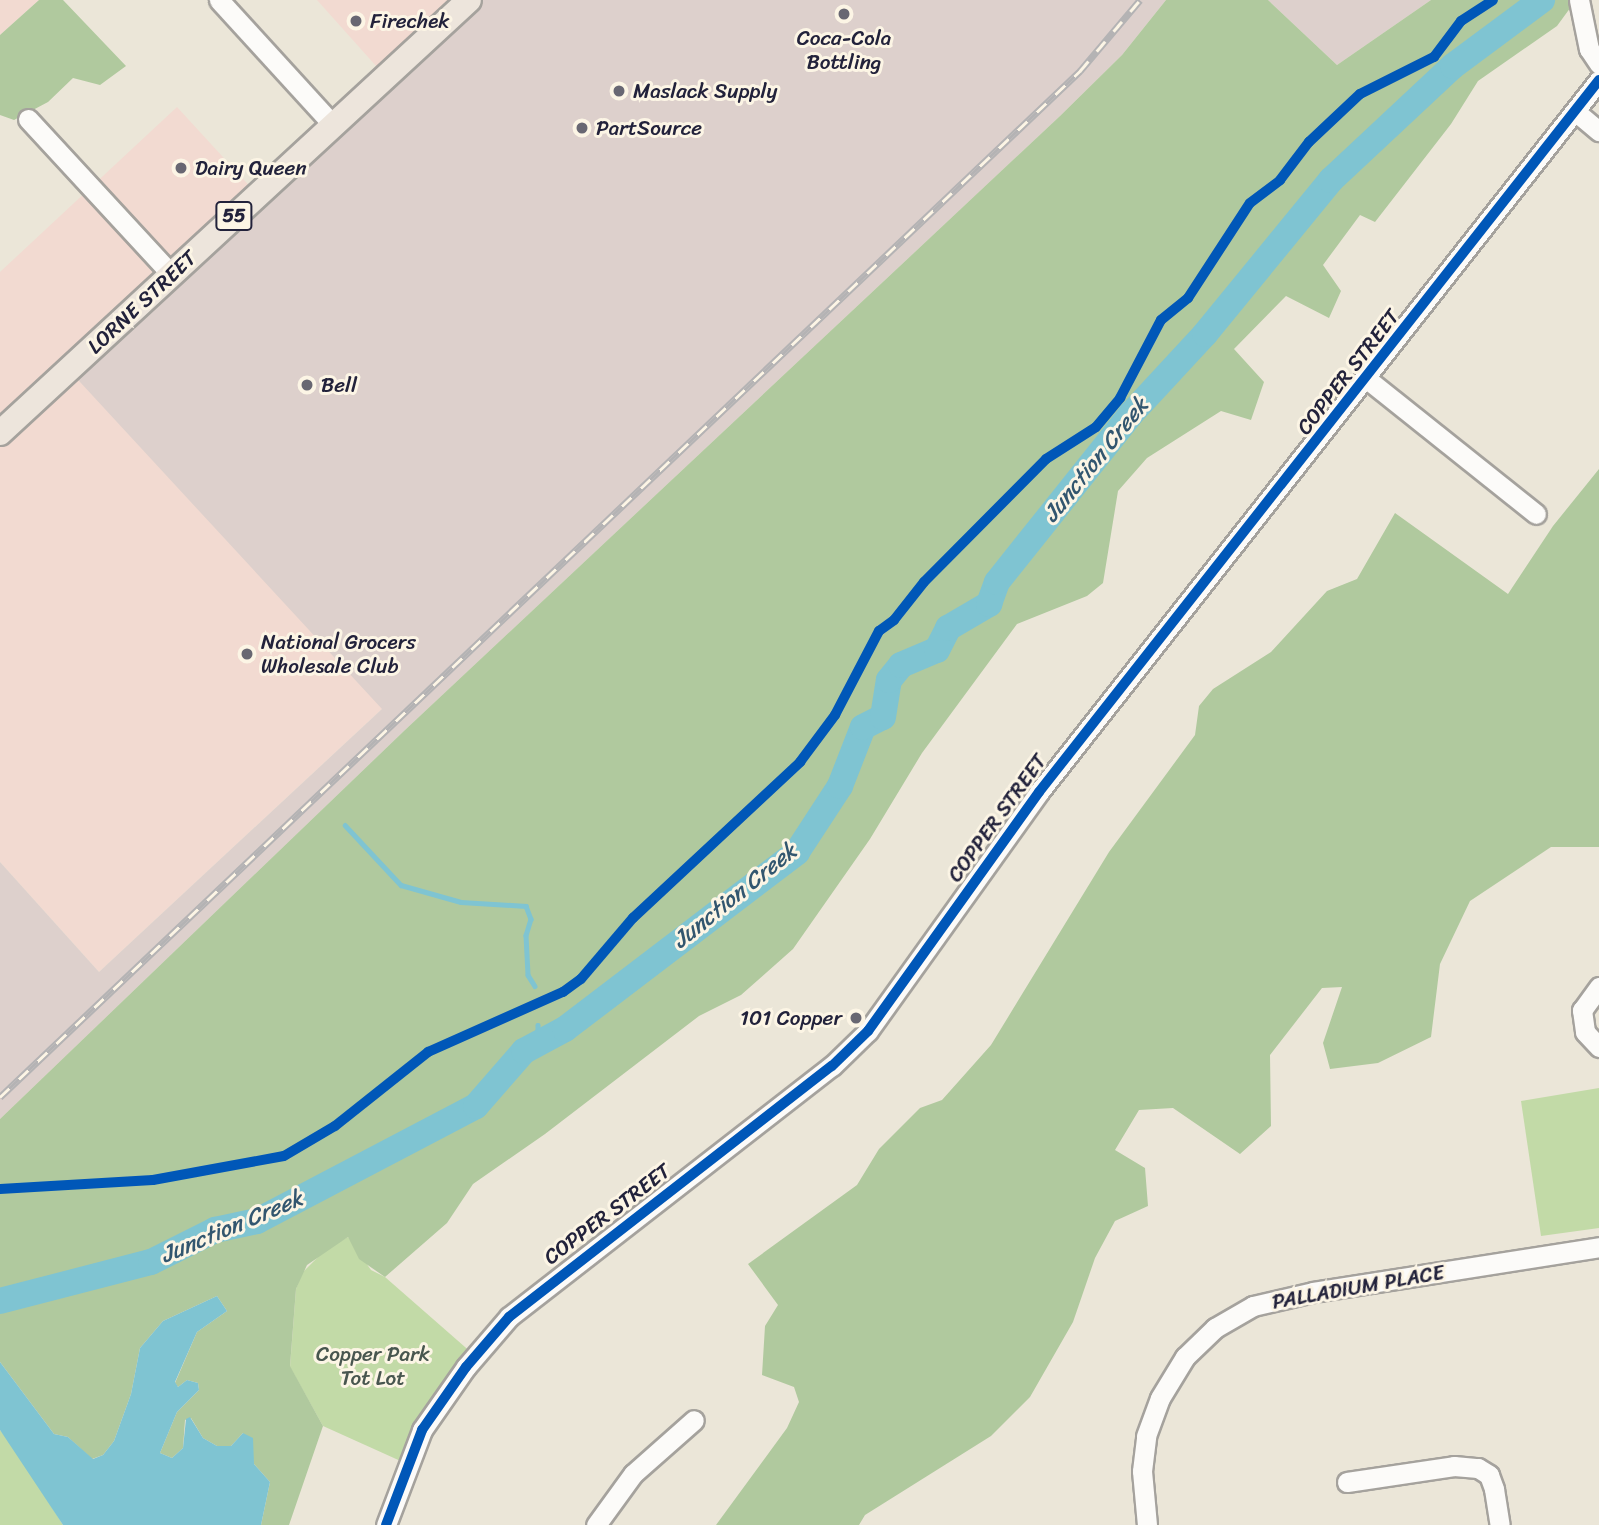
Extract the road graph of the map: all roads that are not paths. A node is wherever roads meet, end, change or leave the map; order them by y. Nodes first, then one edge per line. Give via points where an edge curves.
1 (219, 0) edge
2 (470, 0) edge
3 (1579, 0) edge
4 (1599, 64) edge
5 (1599, 80) edge
6 (1576, 112) junction
7 (28, 120) dead end
8 (333, 125) junction
9 (1599, 131) edge
10 (171, 274) junction
11 (1367, 380) junction
12 (2, 428) edge
13 (1536, 514) dead end
14 (1599, 987) edge
15 (1599, 1047) edge
16 (1599, 1247) edge
17 (694, 1420) dead end
18 (1347, 1482) dead end
19 (386, 1525) edge
20 (596, 1525) edge
21 (1147, 1525) edge
22 (1500, 1525) edge

1 - 8 street
2 - 8 main road, LORNE STREET / 55
3 - 4 street via 1589,49
5 - 6 street, COPPER STREET
6 - 9 street
6 - 11 street, COPPER STREET
7 - 10 street
8 - 10 main road, LORNE STREET / 55
10 - 12 main road, LORNE STREET / 55
11 - 13 street
11 - 19 street, COPPER STREET via 1039,792 861,1039 509,1317 466,1367 422,1430
14 - 15 street via 1588,996 1582,1018 1585,1032
16 - 21 street, PALLADIUM PLACE via 1313,1292 1253,1306 1215,1328 1185,1357 1160,1398 1146,1436 1142,1471
17 - 20 street via 633,1474
18 - 22 street via 1454,1466 1478,1468 1489,1475

